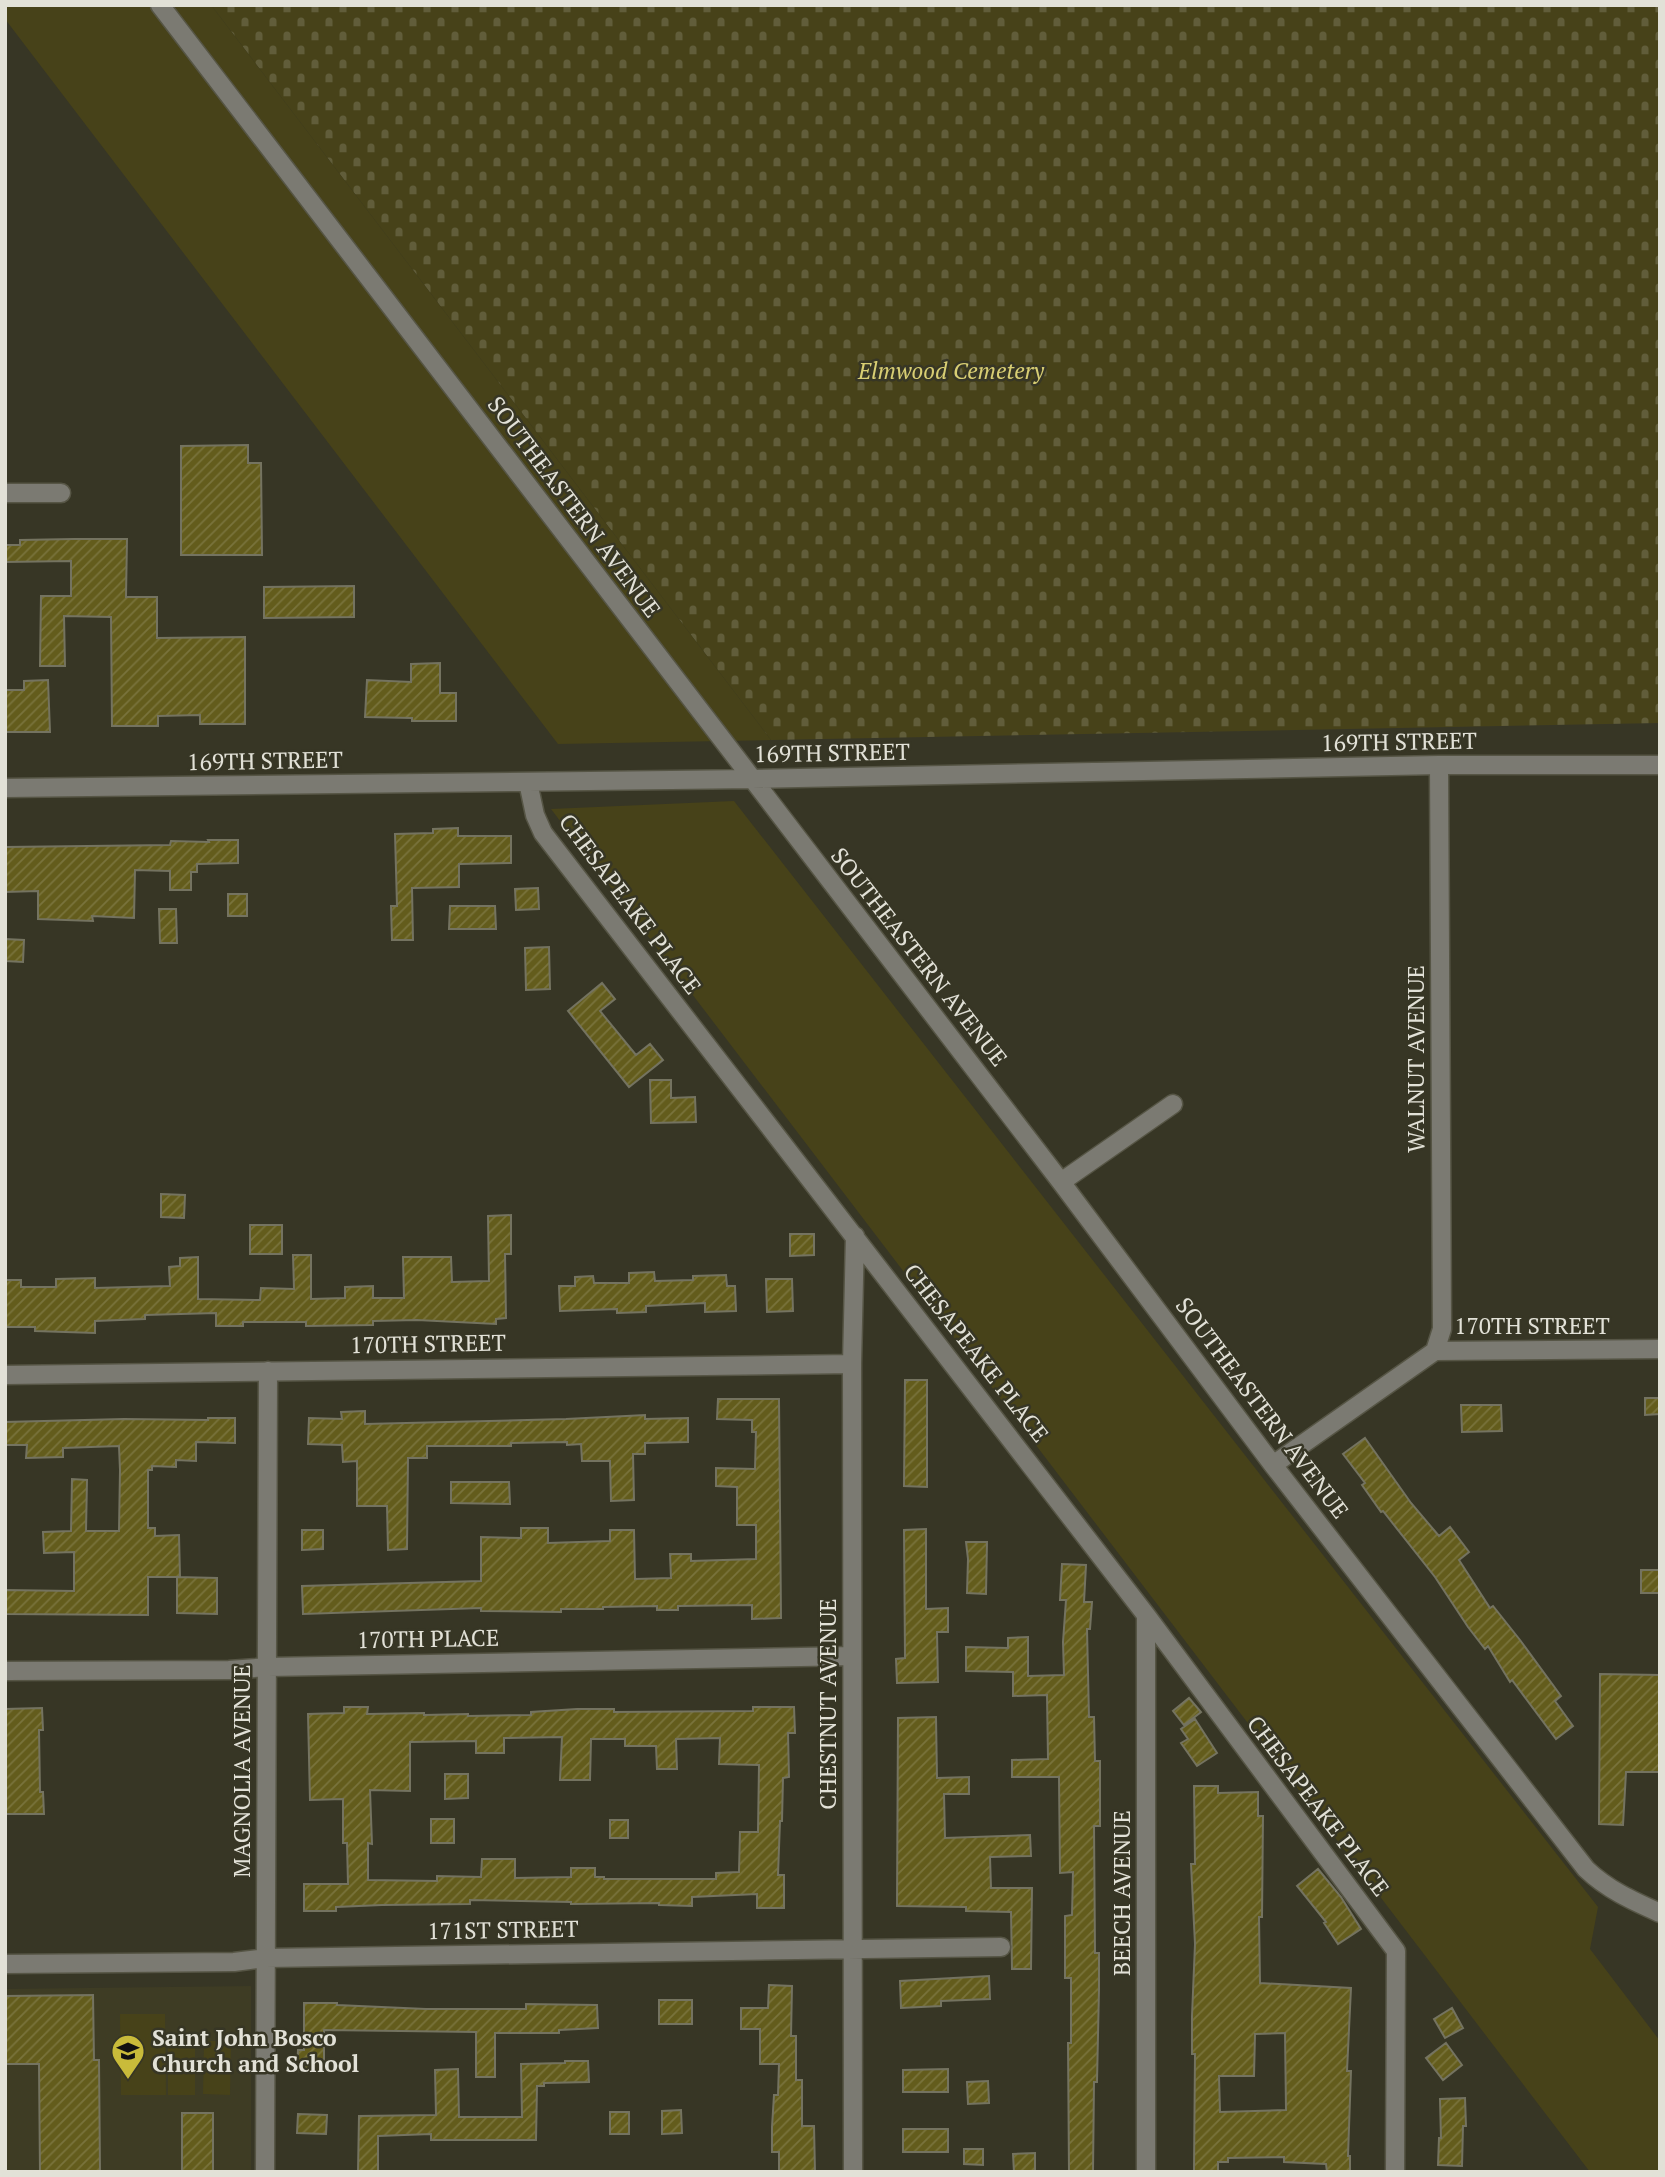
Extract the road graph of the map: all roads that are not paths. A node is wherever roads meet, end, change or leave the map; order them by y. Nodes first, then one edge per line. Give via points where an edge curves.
1 (160, 5) edge
2 (61, 492) dead end
3 (5, 493) edge
4 (1439, 765) junction
5 (1660, 765) edge
6 (752, 779) junction
7 (528, 782) junction
8 (5, 788) edge
9 (1173, 1104) dead end
10 (1061, 1182) junction
11 (855, 1236) junction
12 (1660, 1349) edge
13 (1435, 1351) junction
14 (852, 1364) junction
15 (268, 1371) junction
16 (5, 1375) edge
17 (1273, 1465) junction
18 (1146, 1615) junction
19 (852, 1656) junction
20 (268, 1667) junction
21 (5, 1671) edge
22 (1660, 1913) edge
23 (1001, 1947) dead end
24 (853, 1950) junction
25 (266, 1958) junction
26 (5, 1964) edge
27 (265, 2172) edge
28 (853, 2172) edge
29 (1146, 2172) edge
30 (1395, 2172) edge

1 - 6 street, SOUTHEASTERN AVENUE
2 - 3 street
4 - 5 street, 169TH STREET
4 - 6 street, 169TH STREET
4 - 13 street, WALNUT AVENUE via 1442,1329
6 - 7 street, 169TH STREET
6 - 10 street, SOUTHEASTERN AVENUE
7 - 8 street, 169TH STREET
7 - 11 street, CHESAPEAKE PLACE via 543,833
9 - 10 street
10 - 17 street, SOUTHEASTERN AVENUE
11 - 14 street, CHESTNUT AVENUE
11 - 18 street, CHESAPEAKE PLACE
12 - 13 street, 170TH STREET
13 - 17 street, 170TH STREET
14 - 15 street, 170TH STREET
14 - 19 street, CHESTNUT AVENUE
15 - 16 street, 170TH STREET
15 - 20 street, MAGNOLIA AVENUE
17 - 22 street, SOUTHEASTERN AVENUE via 1586,1869 1610,1889
18 - 29 street, BEECH AVENUE
18 - 30 street, CHESAPEAKE PLACE via 1396,1951
19 - 20 street, 170TH PLACE
19 - 24 street, CHESTNUT AVENUE
20 - 21 street, 170TH PLACE
20 - 25 street, MAGNOLIA AVENUE
23 - 24 street, 171ST STREET
24 - 25 street, 171ST STREET
24 - 28 street, CHESTNUT AVENUE
25 - 26 street, 171ST STREET
25 - 27 street, MAGNOLIA AVENUE

